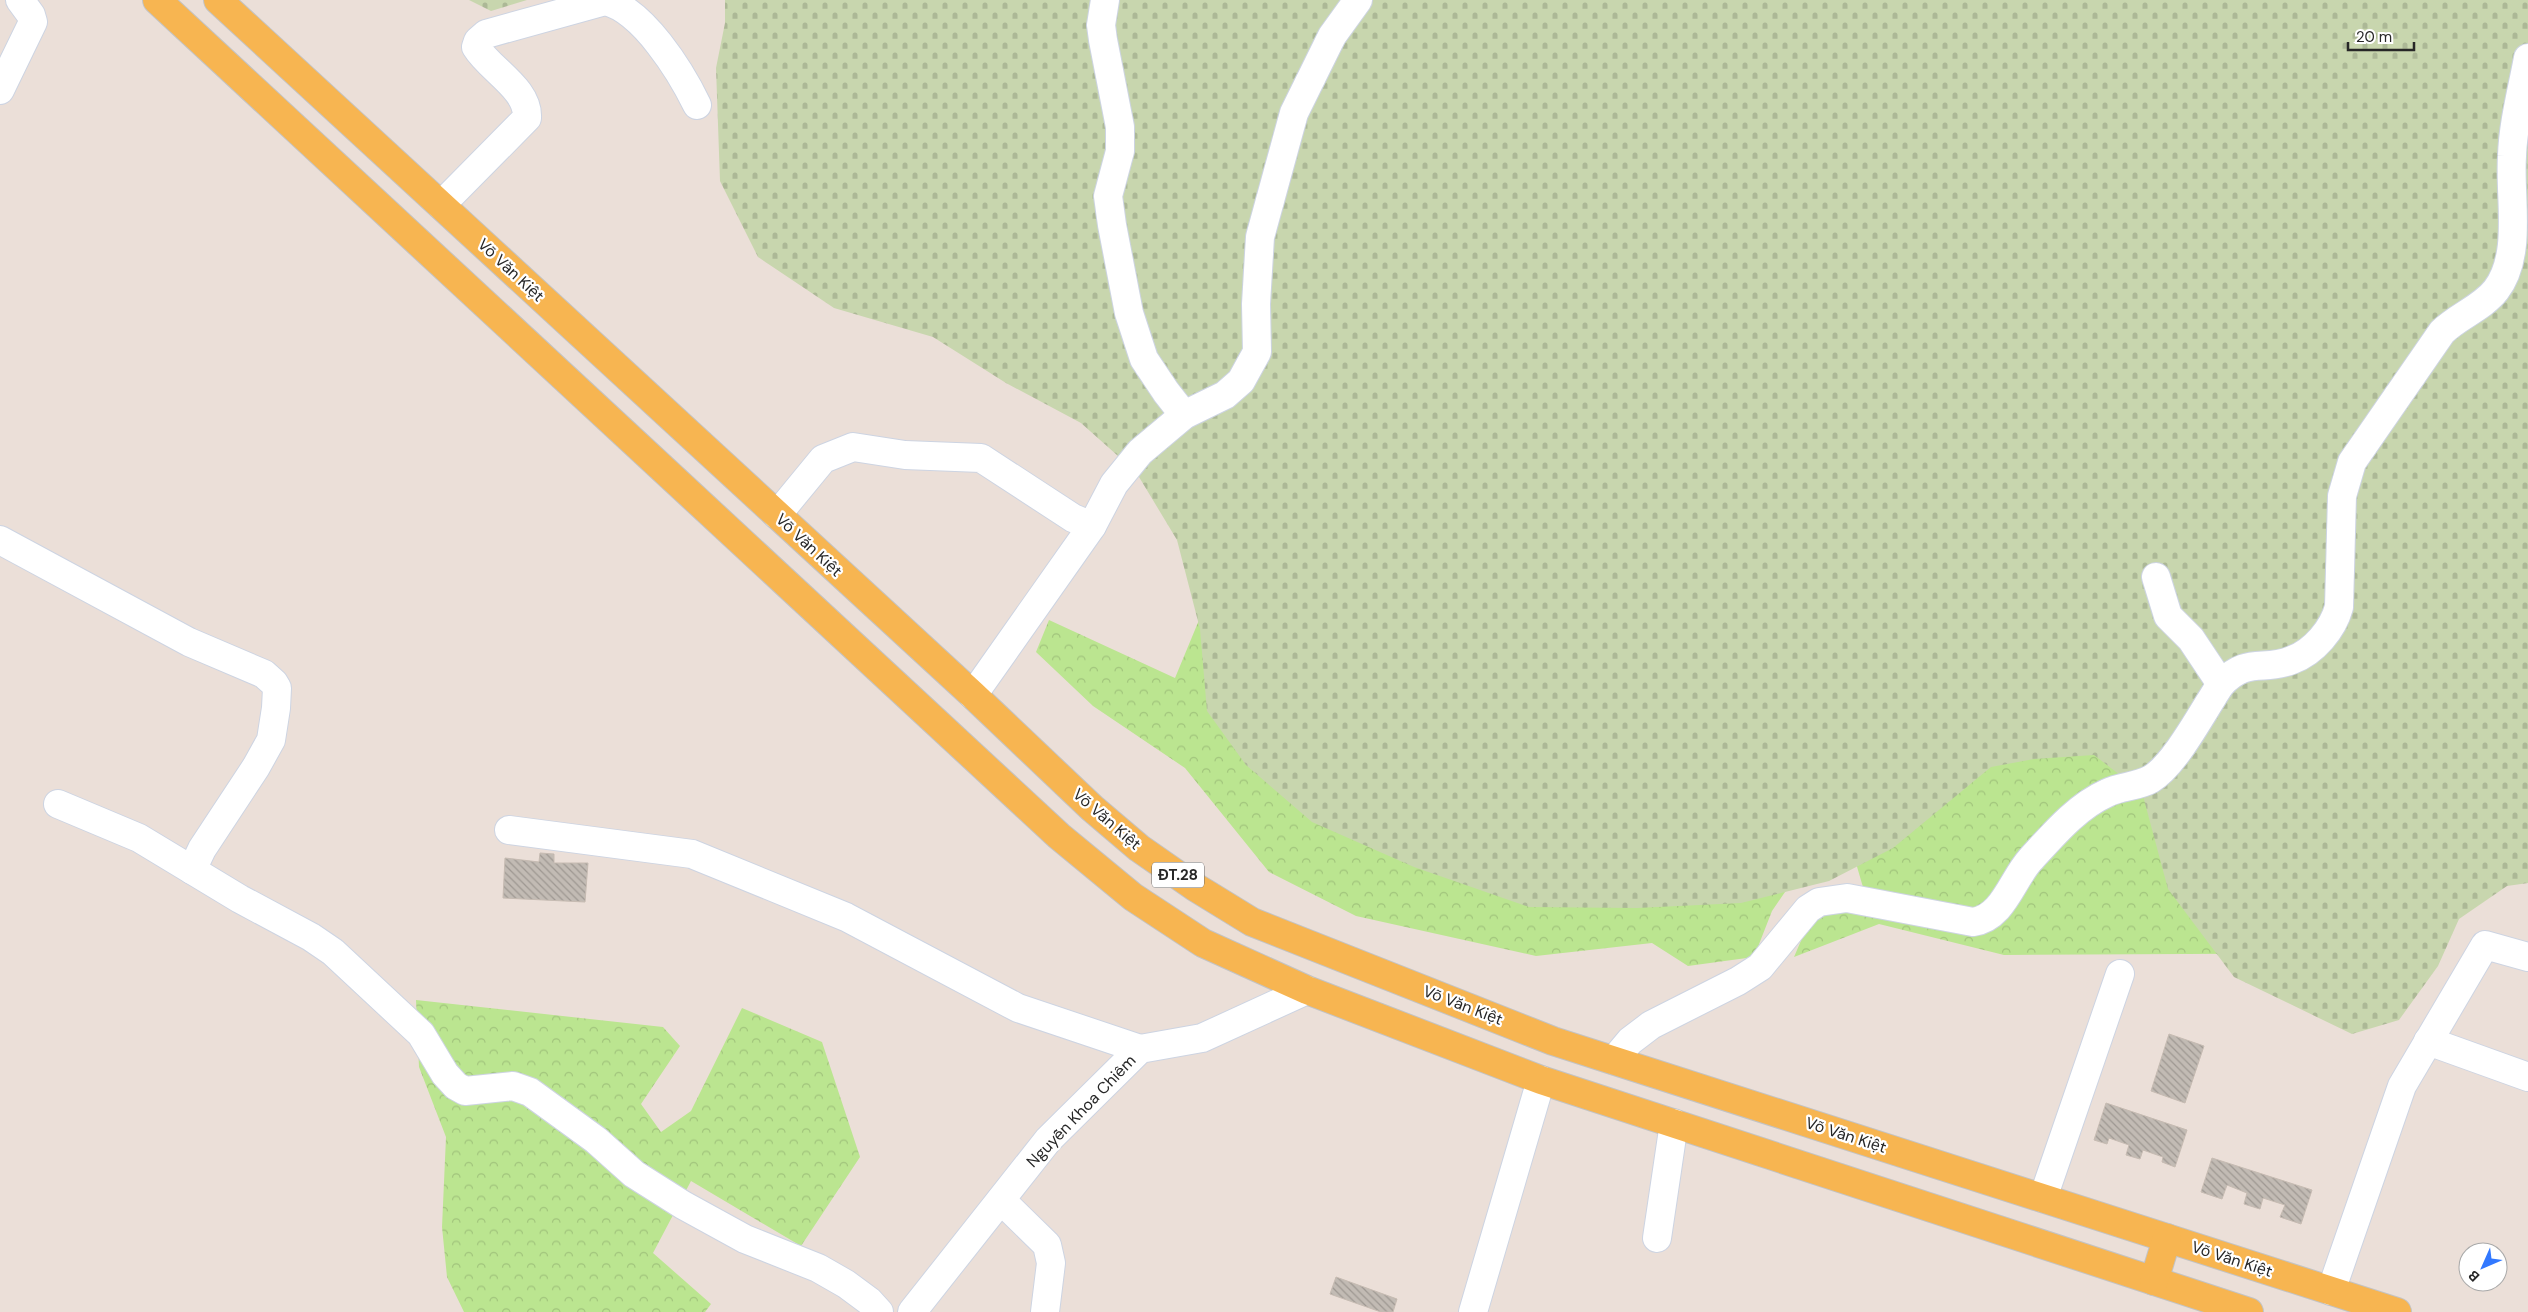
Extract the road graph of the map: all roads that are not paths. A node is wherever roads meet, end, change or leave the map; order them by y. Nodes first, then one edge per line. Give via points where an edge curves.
1 (20, 0) edge
2 (157, 0) edge
3 (218, 0) edge
4 (1105, 0) edge
5 (1358, 0) edge
6 (2528, 58) edge
7 (0, 90) edge
8 (698, 105) dead end
9 (441, 205) junction
10 (1184, 415) junction
11 (777, 515) junction
12 (1092, 526) junction
13 (0, 540) edge
14 (747, 546) junction
15 (2156, 577) dead end
16 (2221, 684) junction
17 (973, 695) junction
18 (58, 804) dead end
19 (509, 830) dead end
20 (192, 870) junction
21 (1323, 951) junction
22 (2528, 957) edge
23 (2120, 974) dead end
24 (1307, 990) junction
25 (2428, 1041) junction
26 (1140, 1049) junction
27 (1614, 1060) junction
28 (2528, 1077) edge
29 (1541, 1080) junction
30 (1674, 1123) junction
31 (2043, 1198) junction
32 (1001, 1200) junction
33 (1657, 1238) dead end
34 (2167, 1238) junction
35 (2154, 1281) junction
36 (2331, 1291) junction
37 (879, 1312) edge
38 (912, 1312) edge
39 (1045, 1312) edge
40 (1473, 1312) edge
41 (2249, 1312) edge
42 (2397, 1312) edge

1 - 7 street via 33,22
2 - 14 main road, ĐT.28
3 - 9 main road, Võ Văn Kiệt / ĐT.28
4 - 10 street via 1102,40 1121,140 1108,196 1112,225 1136,339 1144,359
5 - 10 street via 1332,36 1294,113 1260,237 1256,304 1258,352 1241,381 1225,395
6 - 16 street via 2514,131 2509,267 2486,300 2442,332 2352,462 2342,496 2340,607 2336,620 2308,651 2292,661 2239,669
8 - 9 street via 661,46 616,4 605,1 486,34 476,47 519,94 527,108 526,118
9 - 11 main road, Võ Văn Kiệt / ĐT.28
10 - 12 street via 1140,452 1114,484
11 - 12 street via 823,459 853,447 905,455 981,458 1073,518
11 - 14 main road
11 - 17 main road, Võ Văn Kiệt / ĐT.28
12 - 17 street
13 - 20 street via 189,642 264,674 277,688 271,740
14 - 24 main road, ĐT.28 via 1060,836 1133,897 1203,943
15 - 16 street via 2168,616 2191,639
16 - 27 street via 2165,766 2152,778 2110,791 2089,802 2028,862 1994,913 1984,921 1973,922 1847,898 1819,902 1808,909 1760,967 1651,1025 1630,1041
17 - 21 main road, Võ Văn Kiệt / ĐT.28 via 1139,848 1252,922
18 - 20 street via 139,838
19 - 26 street via 692,854 846,917 1018,1008
20 - 37 street via 333,952 421,1034 456,1086 466,1091 513,1086 530,1092 596,1140 634,1174 683,1205 745,1240 818,1268 846,1284
21 - 24 main road
21 - 27 main road, Võ Văn Kiệt / ĐT.28 via 1553,1040
22 - 25 street via 2486,945
23 - 31 street
24 - 26 street, Nguyễn Khoa Chiêm via 1202,1038
24 - 29 main road, ĐT.28
25 - 28 street
25 - 36 street via 2402,1086
26 - 32 street, Nguyễn Khoa Chiêm via 1048,1140
27 - 31 main road, Võ Văn Kiệt / ĐT.28
29 - 30 main road, ĐT.28
29 - 40 street
30 - 33 street
30 - 35 main road, ĐT.28
31 - 34 main road, Võ Văn Kiệt / ĐT.28
32 - 38 street, Nguyễn Khoa Chiêm
32 - 39 street via 1047,1245 1051,1264
34 - 35 main road
34 - 36 main road, Võ Văn Kiệt / ĐT.28
35 - 41 main road, ĐT.28
36 - 42 main road, Võ Văn Kiệt / ĐT.28

